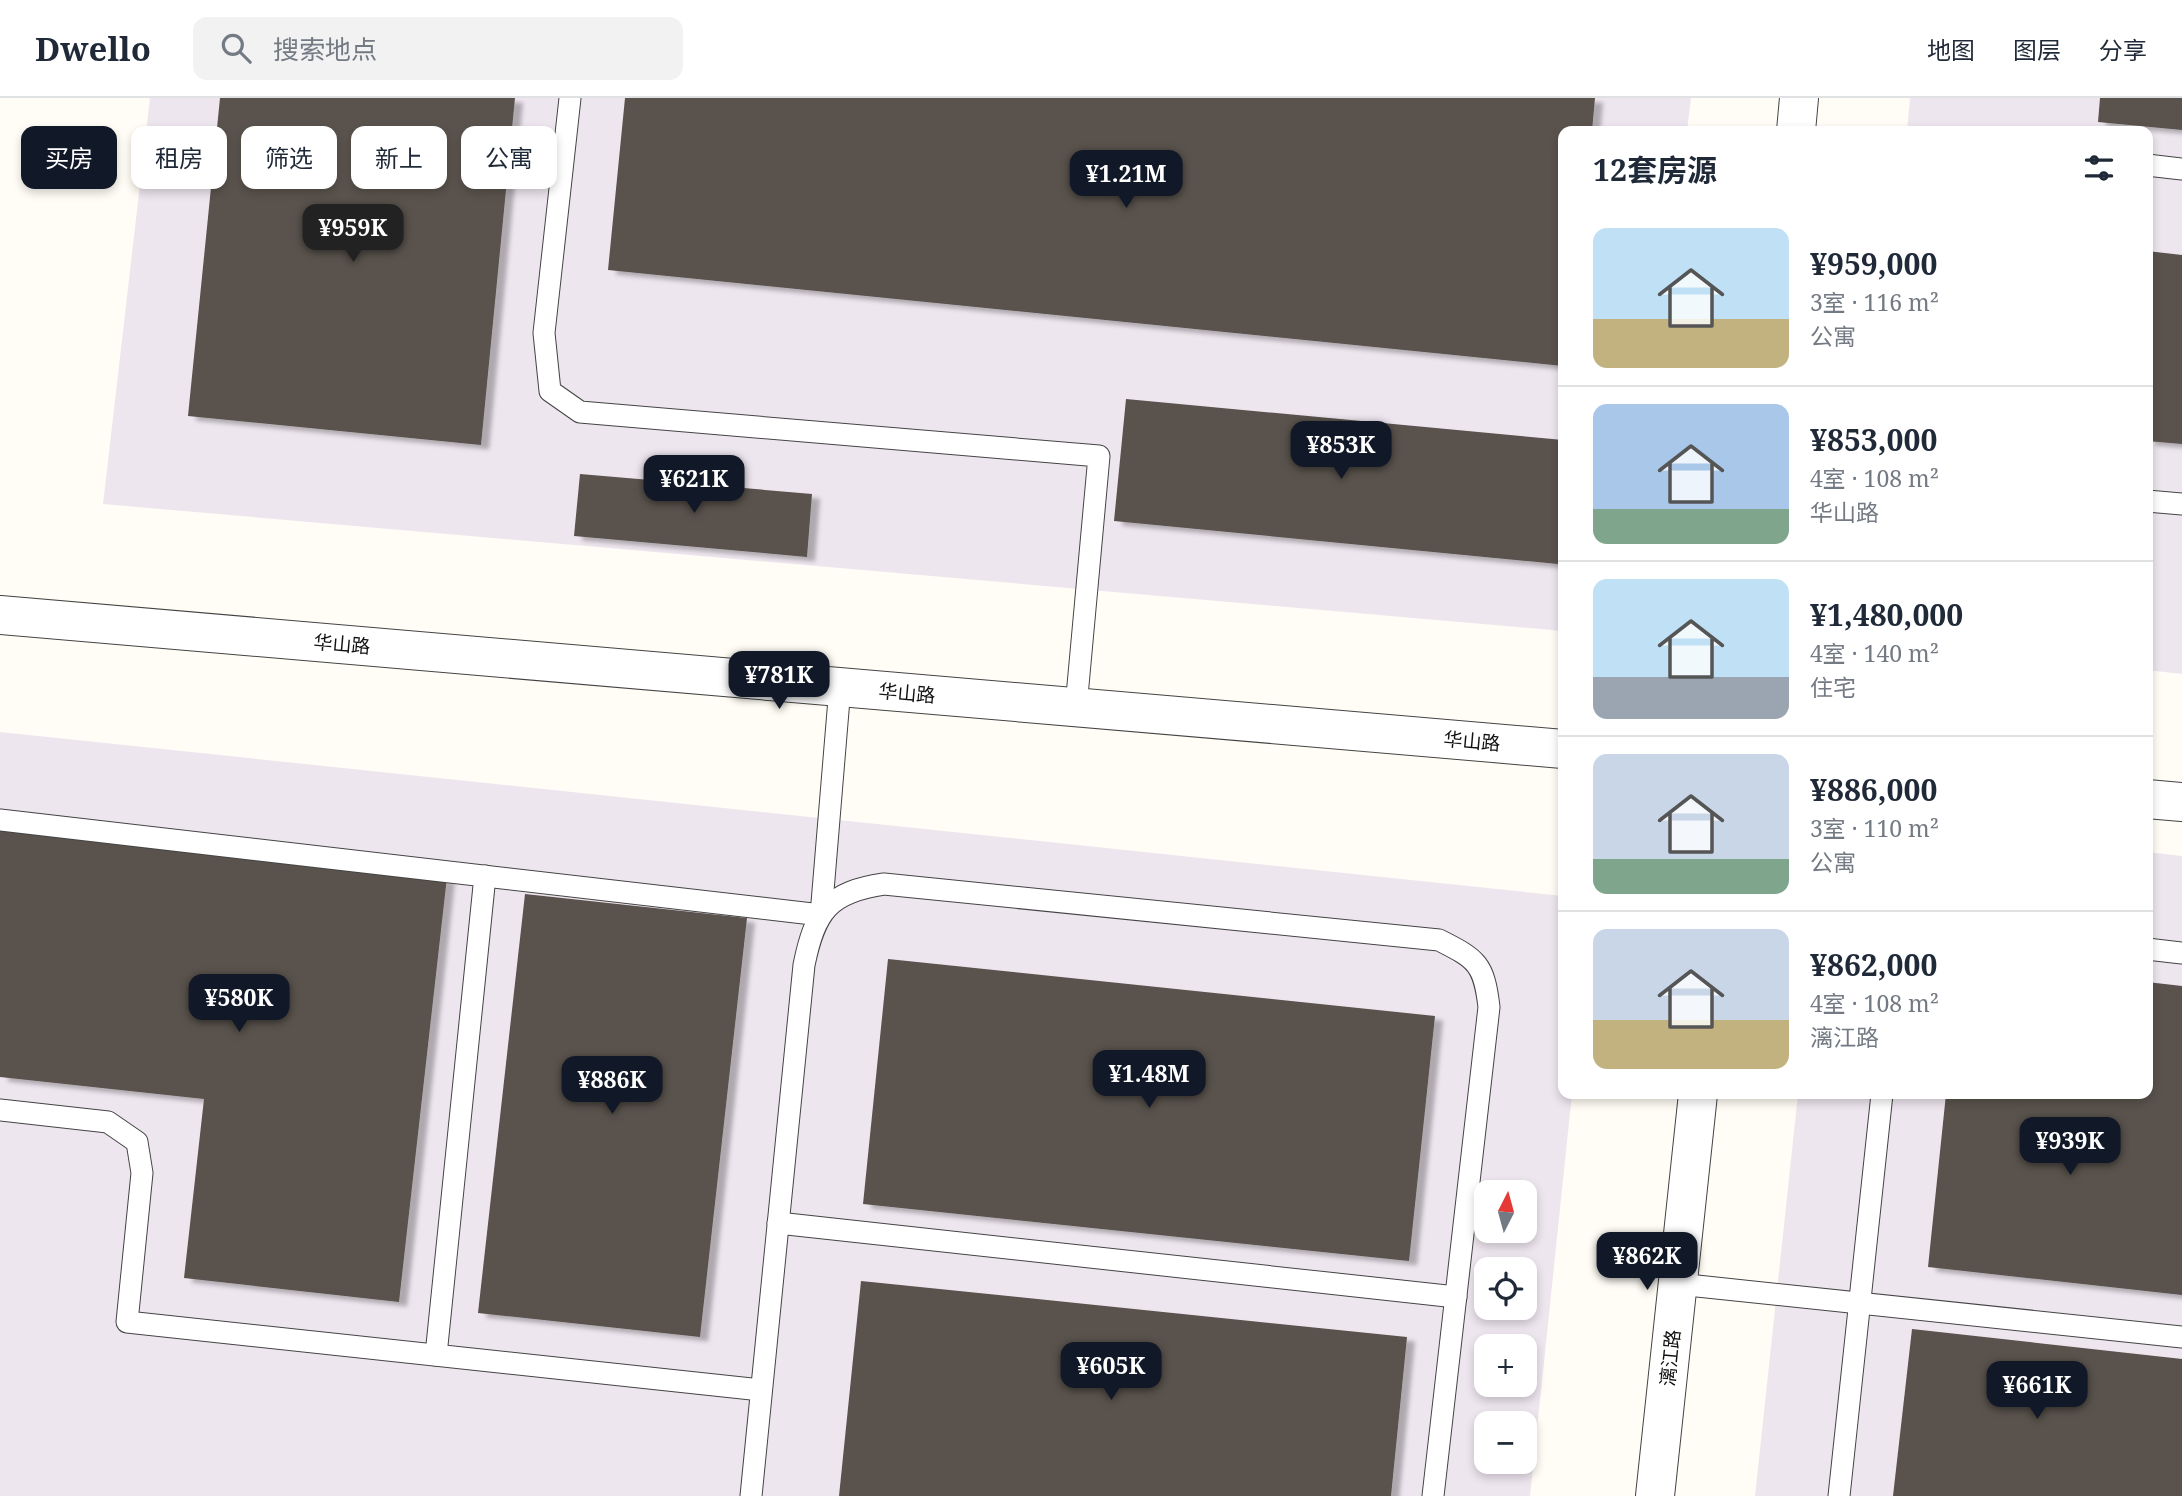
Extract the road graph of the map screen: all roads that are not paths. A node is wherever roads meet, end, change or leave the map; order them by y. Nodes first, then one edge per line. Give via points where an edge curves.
1 (570, 98) edge
2 (1799, 98) edge
3 (1796, 126) edge
4 (2153, 166) edge
5 (2182, 169) edge
6 (2153, 502) edge
7 (2182, 504) edge
8 (0, 615) edge
9 (840, 687) junction
10 (1076, 707) junction
11 (1558, 749) edge
12 (2153, 800) edge
13 (2182, 802) edge
14 (0, 820) edge
15 (485, 876) junction
16 (821, 915) junction
17 (2153, 950) edge
18 (2182, 953) edge
19 (1697, 1099) edge
20 (1881, 1099) edge
21 (0, 1110) edge
22 (778, 1223) junction
23 (1678, 1284) junction
24 (1456, 1297) junction
25 (1860, 1303) junction
26 (2182, 1337) edge
27 (436, 1355) junction
28 (761, 1390) junction
29 (751, 1496) edge
30 (1433, 1496) edge
31 (1655, 1496) edge
32 (1839, 1496) edge

1 - 10 lane via 544,333 550,391 580,412 1099,456
2 - 3 street
4 - 5 lane
6 - 7 lane
8 - 9 street, 华山路
9 - 10 street, 华山路
9 - 16 lane
10 - 11 street, 华山路
12 - 13 street
14 - 15 lane
15 - 16 lane
15 - 27 lane
16 - 22 lane via 811,931 804,965
16 - 24 lane via 828,903 854,888 884,884 1439,940 1472,956 1485,976 1489,1007
17 - 18 lane
19 - 23 street, 漓江路
20 - 25 lane
21 - 27 lane via 108,1122 137,1142 142,1172 127,1322
22 - 24 lane
22 - 28 lane
23 - 25 lane
23 - 31 street, 漓江路
24 - 30 lane
25 - 26 lane
25 - 32 lane
27 - 28 lane
28 - 29 lane

